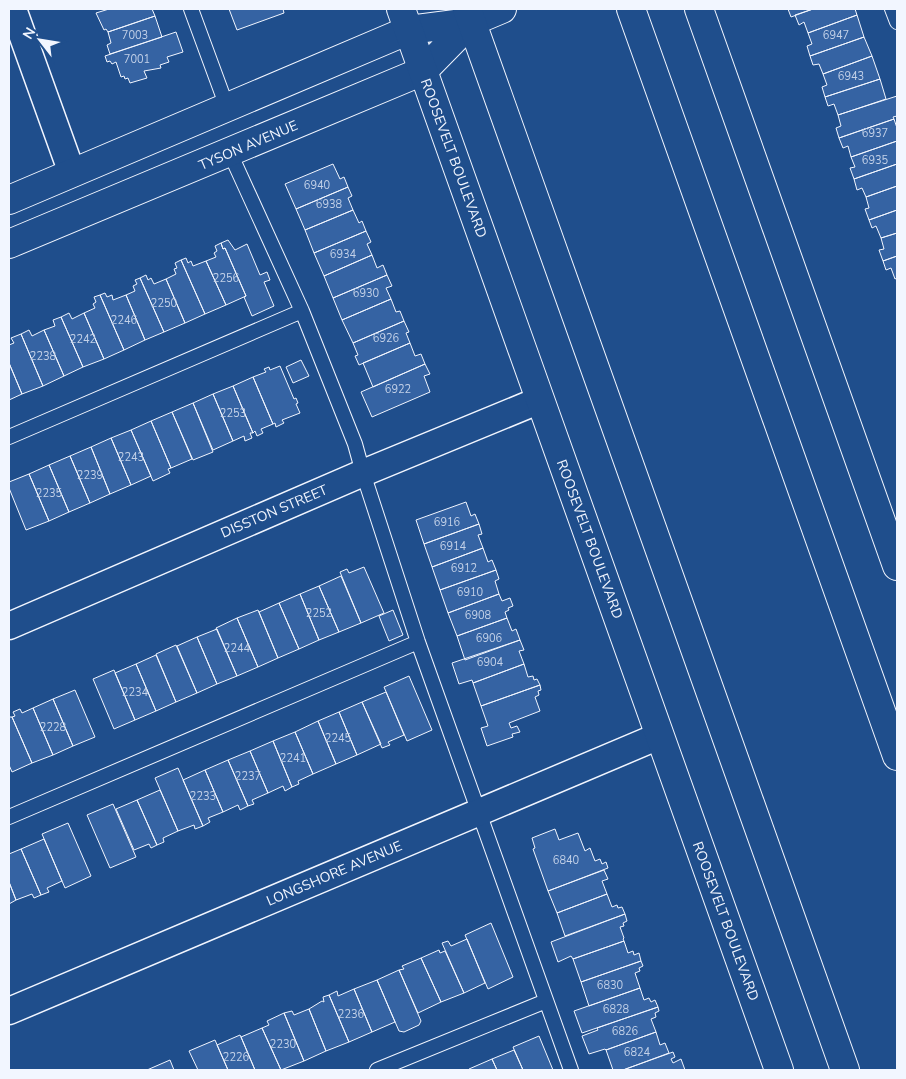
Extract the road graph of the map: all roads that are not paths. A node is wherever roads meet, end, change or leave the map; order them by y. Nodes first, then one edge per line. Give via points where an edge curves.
1 (13, 9) edge
2 (191, 9) edge
3 (502, 9) edge
4 (632, 9) edge
5 (698, 9) edge
6 (892, 9) edge
7 (469, 15) edge
8 (405, 19) edge
9 (897, 22) edge
10 (423, 71) junction
11 (227, 107) junction
12 (230, 153) junction
13 (72, 173) junction
14 (9, 200) edge
15 (9, 244) edge
16 (302, 311) junction
17 (540, 400) junction
18 (9, 437) edge
19 (363, 473) junction
20 (897, 566) edge
21 (9, 626) edge
22 (418, 642) junction
23 (659, 736) junction
24 (897, 756) edge
25 (478, 811) junction
26 (9, 817) edge
27 (546, 1001) junction
28 (9, 1011) edge
29 (377, 1070) edge
30 (571, 1070) edge
31 (779, 1070) edge
32 (845, 1070) edge

1 - 13 street
2 - 11 lane
3 - 7 main road, TYSON AVENUE
4 - 24 main road
5 - 20 main road
6 - 9 lane
7 - 8 main road, TYSON AVENUE
7 - 10 main road, TYSON AVENUE
7 - 32 main road
8 - 10 main road, ROOSEVELT BOULEVARD
8 - 11 main road, TYSON AVENUE
10 - 12 main road, TYSON AVENUE
10 - 17 main road, ROOSEVELT BOULEVARD
11 - 13 main road, TYSON AVENUE
12 - 15 main road, TYSON AVENUE
12 - 16 lane
13 - 14 main road, TYSON AVENUE
16 - 18 lane
16 - 19 lane via 355,444
17 - 19 street, DISSTON STREET
17 - 23 main road, ROOSEVELT BOULEVARD
19 - 21 street, DISSTON STREET
19 - 22 lane
22 - 25 lane
22 - 26 lane
23 - 25 street, LONGSHORE AVENUE
23 - 31 main road, ROOSEVELT BOULEVARD
25 - 27 lane
25 - 28 street, LONGSHORE AVENUE
27 - 29 lane
27 - 30 lane

